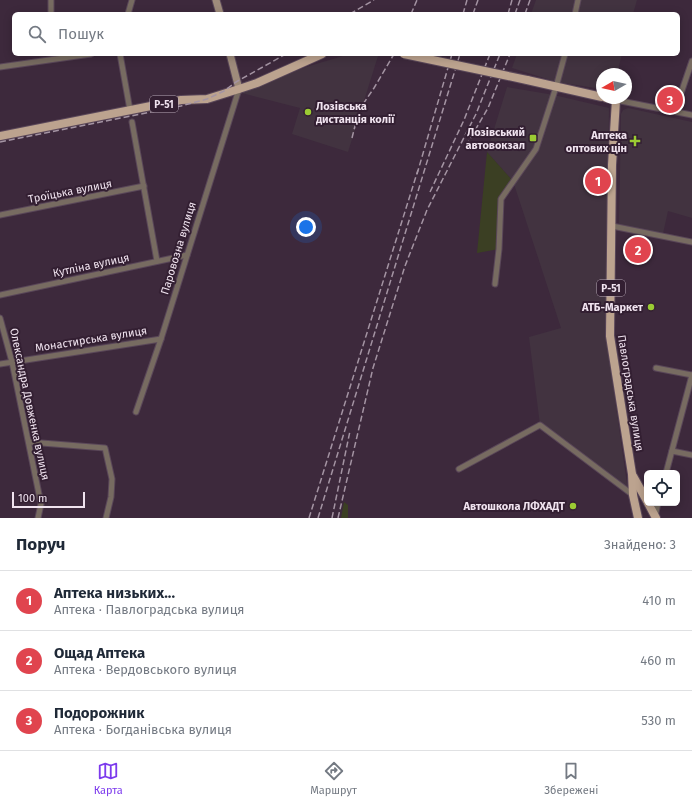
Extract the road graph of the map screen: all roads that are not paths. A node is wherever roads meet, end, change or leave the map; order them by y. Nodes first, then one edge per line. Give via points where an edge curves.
1 (51, 0) edge
2 (132, 0) edge
3 (216, 0) edge
4 (578, 0) edge
5 (51, 12) edge
6 (129, 12) edge
7 (219, 12) edge
8 (575, 12) edge
9 (52, 56) edge
10 (120, 56) edge
11 (231, 56) edge
12 (318, 56) edge
13 (413, 56) edge
14 (564, 56) edge
15 (692, 60) edge
16 (0, 67) edge
17 (556, 87) junction
18 (239, 89) junction
19 (596, 96) edge
20 (678, 102) dead end
21 (632, 103) edge
22 (616, 104) edge
23 (130, 110) junction
24 (692, 115) edge
25 (132, 122) dead end
26 (0, 136) edge
27 (144, 186) junction
28 (0, 215) edge
29 (612, 226) junction
30 (692, 242) edge
31 (187, 255) junction
32 (157, 261) junction
33 (495, 284) dead end
34 (0, 295) edge
35 (0, 318) edge
36 (160, 339) junction
37 (12, 362) junction
38 (0, 364) edge
39 (656, 368) dead end
40 (692, 375) edge
41 (136, 412) dead end
42 (28, 442) junction
43 (672, 451) junction
44 (692, 456) edge
45 (459, 468) dead end
46 (667, 470) edge
47 (632, 474) junction
48 (633, 495) junction
49 (644, 496) edge
50 (650, 506) edge
51 (658, 506) edge
52 (38, 518) edge
53 (106, 518) edge
54 (638, 518) edge
55 (657, 518) edge

1 - 5 street
2 - 6 street
3 - 7 main road
4 - 8 street
9 - 16 street
10 - 23 street
11 - 18 main road
12 - 18 main road, Р-51
13 - 17 main road, bridge
14 - 17 street
15 - 20 street
17 - 19 main road
17 - 33 street via 536,149 501,199
18 - 23 main road, Р-51 via 207,99 181,100
18 - 31 street, Паровозна вулиця
21 - 24 street
22 - 29 main road, Павлоградська вулиця / Р-51
23 - 26 main road, Р-51
25 - 27 street
27 - 28 street, Троїцька вулиця
27 - 32 street
29 - 30 street
29 - 47 main road, Павлоградська вулиця / Р-51 via 610,336
31 - 32 street, Кутліна вулиця
31 - 36 street, Паровозна вулиця
32 - 34 street, Кутліна вулиця
35 - 37 street, Олександра Довженка вулиця
36 - 37 street, Монастирська вулиця
36 - 41 street, Паровозна вулиця
37 - 38 street, Монастирська вулиця
37 - 42 street, Олександра Довженка вулиця
39 - 40 street
40 - 43 street
42 - 52 street, Олександра Довженка вулиця via 41,504
42 - 53 street via 105,448 112,478
43 - 44 street
43 - 46 street
45 - 48 street via 540,425
47 - 48 main road, Павлоградська вулиця / Р-51
47 - 49 main road, Павлоградська вулиця / Р-51
48 - 54 main road, Павлоградська вулиця / Р-51
50 - 55 main road, Павлоградська вулиця / Р-51
51 - 55 street

